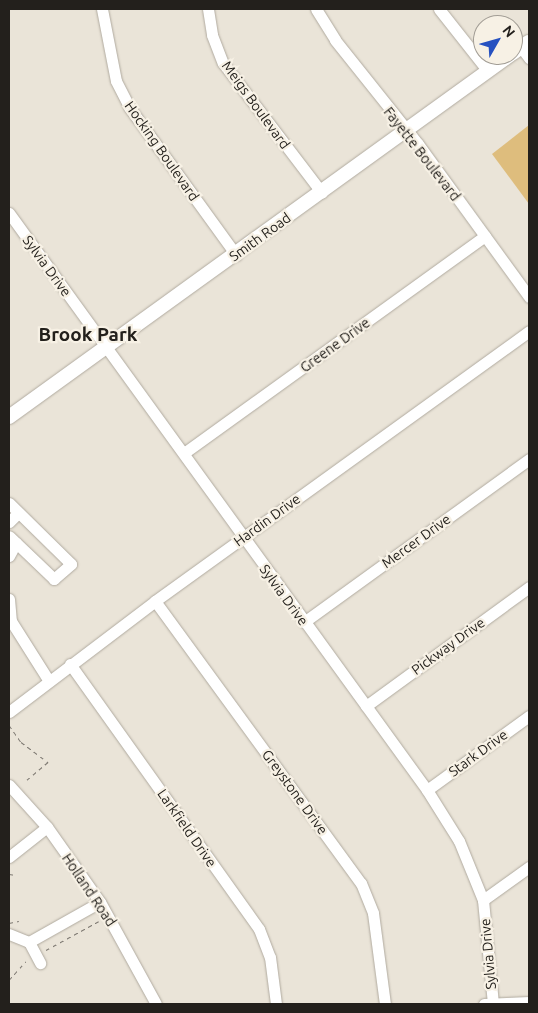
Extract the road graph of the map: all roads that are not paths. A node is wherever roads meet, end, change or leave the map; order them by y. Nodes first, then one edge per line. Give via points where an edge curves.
1 (102, 9) edge
2 (208, 9) edge
3 (316, 9) edge
4 (439, 9) edge
5 (498, 65) edge
6 (488, 71) junction
7 (403, 130) junction
8 (322, 193) junction
9 (9, 213) edge
10 (485, 236) junction
11 (236, 254) junction
12 (529, 298) edge
13 (529, 331) edge
14 (107, 348) junction
15 (9, 417) edge
16 (184, 453) junction
17 (529, 459) edge
18 (9, 503) edge
19 (18, 514) junction
20 (9, 522) edge
21 (242, 538) junction
22 (13, 539) edge
23 (9, 556) edge
24 (529, 587) edge
25 (9, 599) edge
26 (155, 601) junction
27 (304, 622) junction
28 (70, 664) junction
29 (49, 681) junction
30 (366, 706) junction
31 (9, 712) edge
32 (529, 716) edge
33 (9, 785) edge
34 (427, 790) junction
35 (47, 828) junction
36 (9, 857) edge
37 (529, 867) edge
38 (483, 900) junction
39 (100, 902) junction
40 (9, 934) edge
41 (29, 942) junction
42 (42, 957) road end
43 (529, 1002) edge
44 (156, 1004) edge
45 (276, 1004) edge
46 (385, 1004) edge
47 (488, 1004) edge

1 - 11 street, Hocking Boulevard via 116,81 129,107
2 - 8 street, Meigs Boulevard via 223,62
3 - 7 street, Fayette Boulevard
4 - 6 street
5 - 6 main road, Smith Road
6 - 7 main road, Smith Road
7 - 8 main road, Smith Road
7 - 10 street, Fayette Boulevard
8 - 11 main road, Smith Road
9 - 14 street, Sylvia Drive
10 - 12 street, Fayette Boulevard
10 - 16 street, Greene Drive
11 - 14 main road, Smith Road
13 - 21 street, Hardin Drive
14 - 15 main road, Smith Road
14 - 16 street, Sylvia Drive
16 - 21 street, Sylvia Drive
17 - 27 street, Mercer Drive
18 - 19 street
19 - 20 street
19 - 22 street via 71,564 54,579
21 - 26 street, Hardin Drive
21 - 27 street, Sylvia Drive
22 - 23 street
24 - 30 street, Pickway Drive
25 - 29 street via 11,621
26 - 28 street, Hardin Drive
26 - 46 street, Greystone Drive via 361,883 373,913
27 - 30 street, Sylvia Drive
28 - 29 street, Hardin Drive
28 - 45 street, Larkfield Drive via 259,929 270,957
29 - 31 street, Hardin Drive
30 - 34 street, Sylvia Drive
32 - 34 street, Stark Drive
33 - 35 street, Holland Road
34 - 38 street, Sylvia Drive via 459,841
35 - 36 street
35 - 39 street, Holland Road
37 - 38 street
38 - 47 street, Sylvia Drive
39 - 41 street
39 - 44 street, Holland Road
40 - 41 street
41 - 42 street
43 - 47 street

